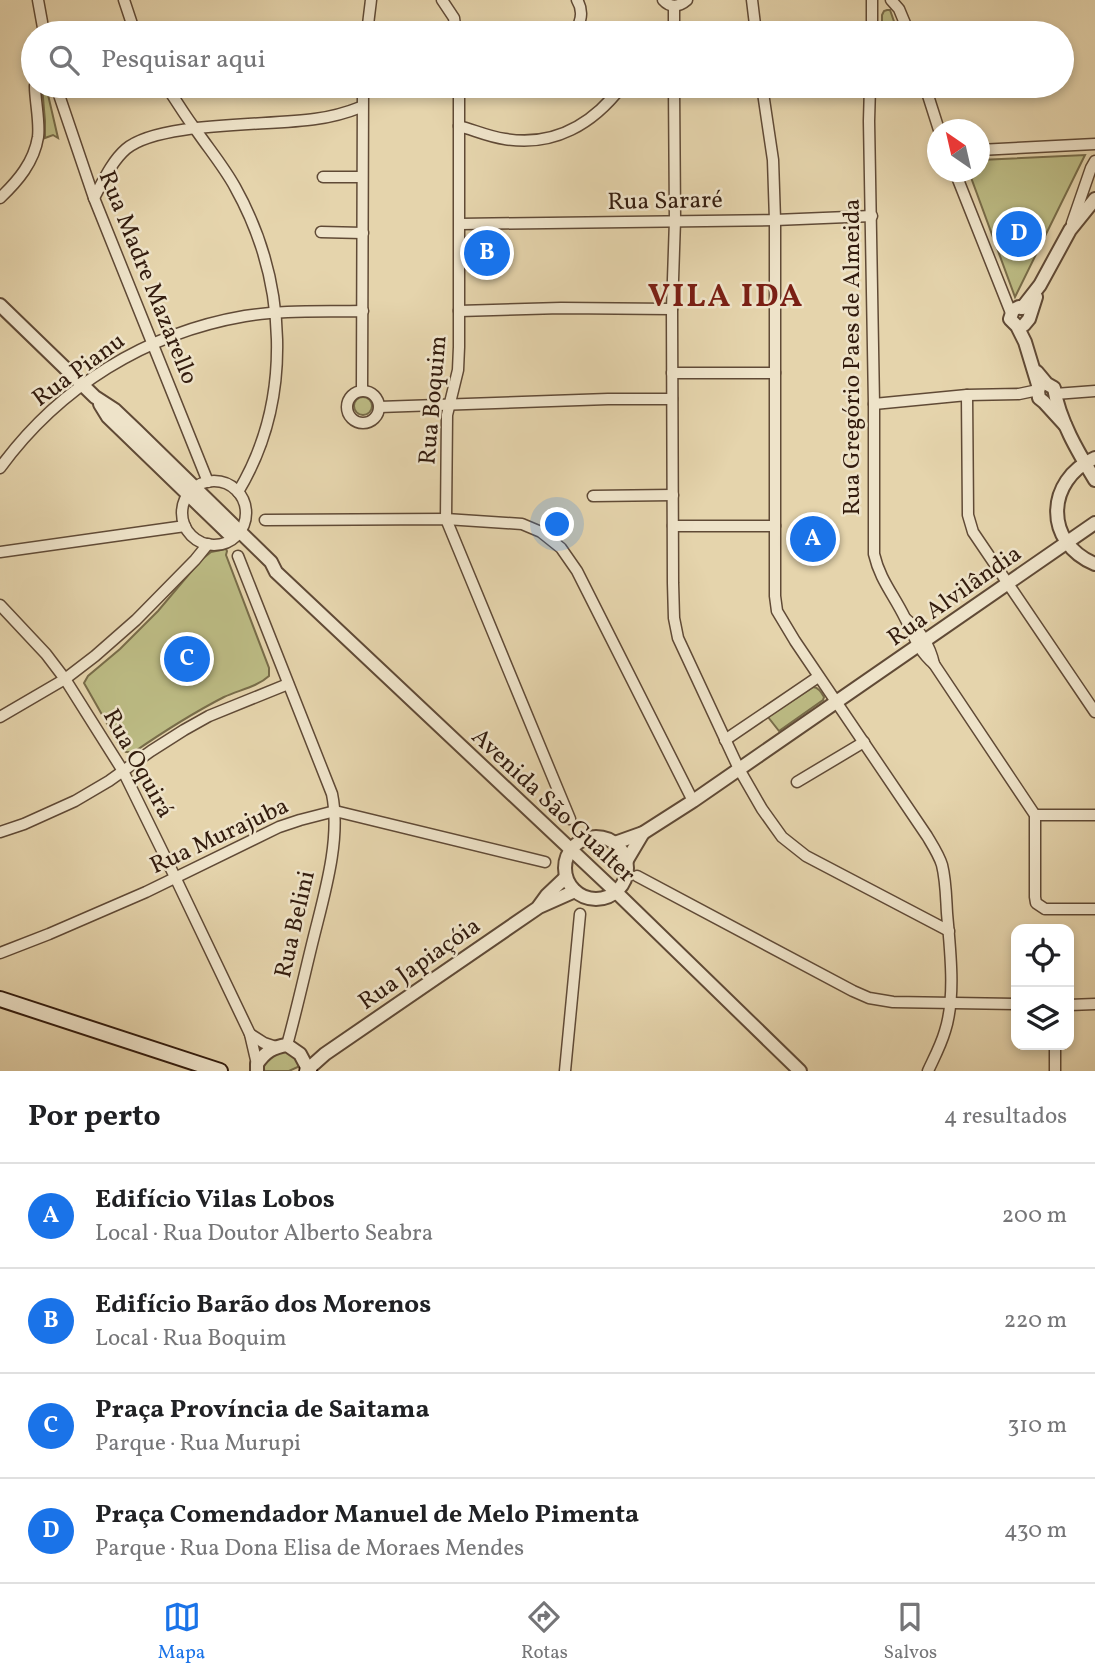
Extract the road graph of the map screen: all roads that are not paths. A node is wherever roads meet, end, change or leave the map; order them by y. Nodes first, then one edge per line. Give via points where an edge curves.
1 (38, 0) edge
2 (124, 0) edge
3 (371, 0) edge
4 (442, 0) edge
5 (577, 0) edge
6 (663, 0) edge
7 (687, 0) edge
8 (752, 0) edge
9 (872, 0) edge
10 (879, 0) edge
11 (891, 0) edge
12 (674, 6) junction
13 (42, 21) edge
14 (131, 21) edge
15 (369, 21) edge
16 (454, 21) edge
17 (580, 21) edge
18 (675, 21) edge
19 (755, 21) edge
20 (872, 21) edge
21 (874, 21) edge
22 (904, 21) edge
23 (36, 98) edge
24 (59, 98) edge
25 (174, 98) edge
26 (362, 98) edge
27 (459, 98) edge
28 (613, 98) edge
29 (674, 98) edge
30 (764, 98) edge
31 (870, 98) edge
32 (929, 98) edge
33 (361, 107) junction
34 (936, 119) edge
35 (459, 125) junction
36 (195, 129) junction
37 (1095, 144) edge
38 (990, 149) edge
39 (1093, 164) edge
40 (323, 177) dead end
41 (362, 177) junction
42 (960, 182) edge
43 (1095, 183) edge
44 (0, 198) edge
45 (94, 198) junction
46 (1095, 199) edge
47 (872, 216) junction
48 (775, 219) junction
49 (675, 220) junction
50 (460, 224) junction
51 (1070, 230) junction
52 (321, 232) dead end
53 (363, 233) junction
54 (0, 305) edge
55 (672, 309) junction
56 (363, 311) junction
57 (459, 311) junction
58 (277, 313) junction
59 (1021, 316) junction
60 (152, 343) junction
61 (673, 373) junction
62 (775, 373) junction
63 (83, 386) junction
64 (362, 390) junction
65 (1095, 391) edge
66 (1046, 393) junction
67 (967, 395) junction
68 (672, 399) junction
69 (449, 404) junction
70 (874, 404) junction
71 (379, 407) junction
72 (1090, 460) edge
73 (0, 468) edge
74 (1095, 480) edge
75 (208, 482) junction
76 (192, 491) junction
77 (238, 492) junction
78 (673, 495) junction
79 (593, 496) dead end
80 (446, 519) junction
81 (265, 520) dead end
82 (1095, 523) edge
83 (673, 526) junction
84 (775, 527) junction
85 (188, 530) junction
86 (237, 535) junction
87 (1066, 543) junction
88 (208, 544) junction
89 (0, 552) edge
90 (238, 556) dead end
91 (195, 560) junction
92 (1095, 564) edge
93 (1008, 582) junction
94 (0, 605) edge
95 (921, 643) junction
96 (818, 677) junction
97 (65, 679) junction
98 (288, 684) junction
99 (836, 702) junction
100 (1095, 712) edge
101 (0, 717) edge
102 (725, 740) junction
103 (864, 742) junction
104 (739, 769) junction
105 (123, 771) junction
106 (797, 782) dead end
107 (693, 801) junction
108 (335, 811) junction
109 (1035, 815) junction
110 (1095, 815) edge
111 (570, 819) dead end
112 (0, 832) edge
113 (643, 833) junction
114 (615, 843) junction
115 (571, 850) junction
116 (627, 860) junction
117 (545, 862) dead end
118 (637, 876) dead end
119 (176, 877) junction
120 (566, 877) junction
121 (575, 891) junction
122 (616, 892) junction
123 (538, 906) junction
124 (1095, 909) edge
125 (580, 914) dead end
126 (949, 930) junction
127 (0, 953) edge
128 (0, 999) edge
129 (949, 1004) junction
130 (1011, 1004) edge
131 (1074, 1004) edge
132 (1095, 1004) edge
133 (250, 1034) junction
134 (281, 1046) junction
135 (1055, 1050) edge
136 (300, 1054) junction
137 (325, 1055) junction
138 (257, 1067) edge
139 (308, 1070) edge
140 (220, 1071) edge
141 (565, 1071) edge
142 (800, 1071) edge
143 (928, 1071) edge
144 (1055, 1071) edge

1 - 13 street
2 - 14 street
3 - 15 street
4 - 16 street
5 - 17 street
6 - 12 street
7 - 12 street
8 - 19 street
9 - 20 street
10 - 21 street
11 - 22 street
12 - 18 street
23 - 44 street via 36,147 26,169
24 - 45 street, Rua Madre Mazarello
25 - 36 street
26 - 33 street
27 - 35 street, Rua Boquim
28 - 35 street via 590,119 545,139 509,140
29 - 49 street
30 - 48 street
31 - 47 street, Rua Gregório Paes de Almeida
32 - 34 street
33 - 36 street via 315,119
33 - 41 street
35 - 50 street, Rua Boquim
36 - 45 street via 155,135 133,144 115,161
36 - 58 street via 242,200 265,260
37 - 38 street
39 - 43 street
39 - 51 street
40 - 41 street
41 - 53 street
42 - 59 street via 1002,289
45 - 60 street, Rua Madre Mazarello
46 - 51 street
47 - 48 street, Rua Sararé
47 - 70 street, Rua Gregório Paes de Almeida
48 - 49 street, Rua Sararé
48 - 62 street
49 - 50 street, Rua Sararé
49 - 55 street
50 - 57 street, Rua Boquim
51 - 59 street
52 - 53 street
53 - 56 street
54 - 63 street, Avenida São Gualter
55 - 57 street
55 - 61 street
56 - 58 street, Rua Pianu
56 - 64 street
57 - 69 street, Rua Boquim via 458,370
58 - 60 street, Rua Pianu via 216,322
58 - 77 street via 274,390 260,444
59 - 66 street via 1034,370
60 - 63 street, Rua Pianu
60 - 75 street, Rua Madre Mazarello
61 - 62 street
61 - 68 street
62 - 84 street
63 - 73 street, Rua Pianu via 31,430
63 - 76 street, Avenida São Gualter via 115,410
64 - 71 street via 372,393
64 - 71 street via 348,399 349,416 365,423 375,418
65 - 66 street
66 - 67 street
66 - 72 street
67 - 70 street
67 - 93 street via 968,514 974,532
68 - 69 street
68 - 78 street
69 - 71 street
69 - 80 street, Rua Boquim
70 - 95 street, Rua Gregório Paes de Almeida via 874,554 877,569
72 - 74 street
72 - 87 street via 1068,478 1058,499 1058,522
75 - 76 street
75 - 77 street via 224,483
76 - 85 street via 182,510
76 - 86 street, Avenida São Gualter
77 - 86 street via 246,514
78 - 79 street
78 - 83 street
80 - 81 street
80 - 107 street via 522,524 561,548 597,608
80 - 111 street, Rua Boquim
82 - 87 street, Rua Alvilândia
83 - 84 street
83 - 102 street via 673,608 678,638
84 - 96 street via 777,611
85 - 88 street
85 - 89 street
85 - 91 street
86 - 88 street via 220,544
86 - 115 street, Avenida São Gualter via 271,562 276,572
87 - 92 street
87 - 93 street, Rua Alvilândia
88 - 91 street
90 - 98 street
91 - 97 street via 136,620
93 - 95 street, Rua Alvilândia
93 - 100 street
94 - 97 street, Rua Oquirá
95 - 99 street, Rua Alvilândia
95 - 109 street, Rua Gregório Paes de Almeida
96 - 99 street
96 - 102 street
97 - 101 street
97 - 105 street, Rua Oquirá
98 - 105 street via 209,716
98 - 108 street
99 - 103 street
99 - 104 street
102 - 104 street
103 - 106 street
103 - 126 street via 942,865
104 - 107 street
104 - 126 street via 773,827 794,848
105 - 112 street via 75,800
105 - 119 street, Rua Oquirá
107 - 113 street
108 - 117 street, Rua Murajuba
108 - 119 street, Rua Murajuba via 279,827
108 - 134 street, Rua Belini via 323,898
109 - 110 street
109 - 124 street via 1037,904 1045,909
113 - 114 street
113 - 116 street
114 - 115 street via 592,837
114 - 116 street
115 - 120 street
115 - 122 street, Avenida São Gualter
116 - 122 street via 626,878
118 - 129 street via 869,998
119 - 127 street, Rua Murajuba
119 - 133 street, Rua Oquirá
120 - 121 street
120 - 123 street, Rua Japiaçóia
121 - 122 street via 598,899
121 - 123 street, Rua Japiaçóia
122 - 142 street, Avenida São Gualter
123 - 137 street, Rua Japiaçóia
125 - 141 street
126 - 129 street
128 - 140 main road
129 - 130 street
129 - 143 street via 946,1030
131 - 132 street
133 - 134 street
133 - 138 street, Rua Oquirá
134 - 136 street
134 - 138 street via 267,1052
135 - 144 street
136 - 137 street
136 - 139 street
137 - 139 street, Rua Japiaçóia

